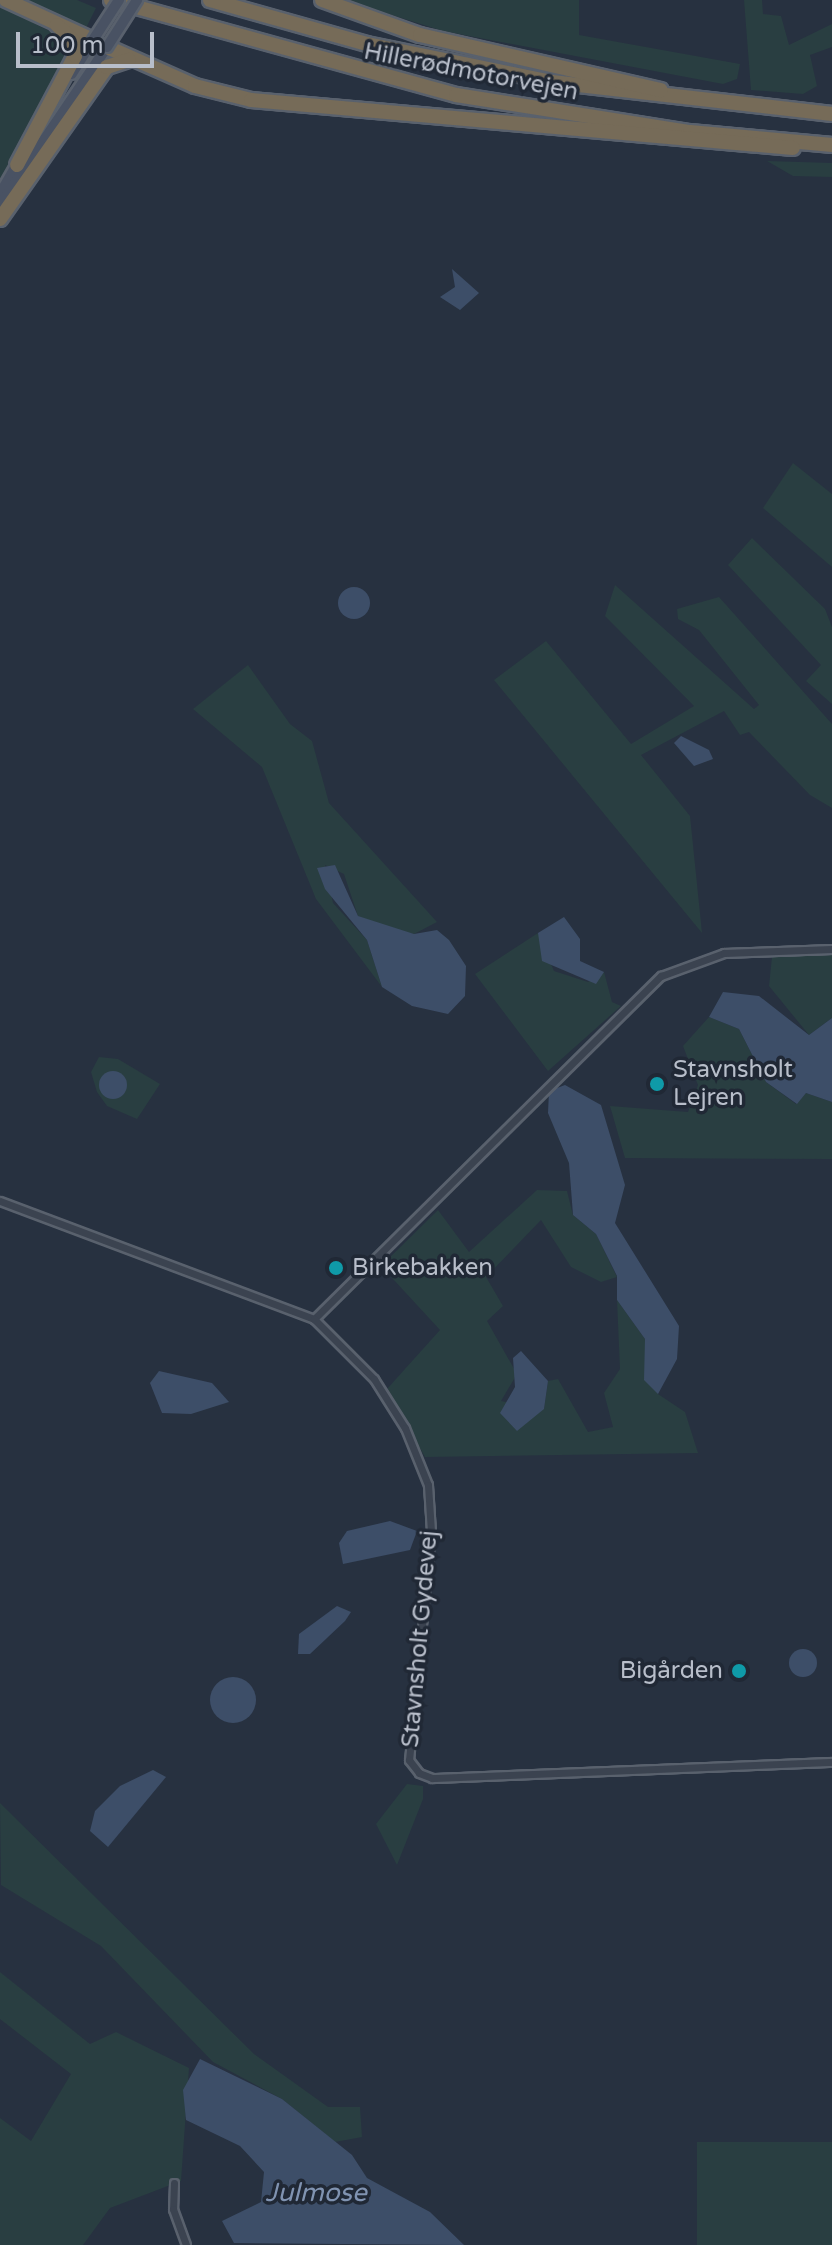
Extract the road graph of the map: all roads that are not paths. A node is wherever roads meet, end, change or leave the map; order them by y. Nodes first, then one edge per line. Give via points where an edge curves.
1 (6, 0) edge
2 (111, 0) edge
3 (119, 0) edge
4 (137, 0) edge
5 (210, 0) edge
6 (322, 0) edge
7 (57, 25) junction
8 (100, 44) junction
9 (130, 60) junction
10 (695, 103) junction
11 (832, 114) edge
12 (813, 144) junction
13 (832, 145) edge
14 (17, 165) junction
15 (0, 194) edge
16 (0, 205) edge
17 (0, 219) edge
18 (832, 949) edge
19 (0, 1201) edge
20 (314, 1319) junction
21 (832, 1762) edge
22 (174, 2183) dead end
23 (186, 2245) edge

1 - 7 highway
2 - 12 highway, Hillerødmotorvejen via 456,95
3 - 8 main road, bridge
4 - 8 main road, bridge
5 - 10 highway, Hillerødmotorvejen via 367,44
6 - 10 highway via 420,35
7 - 8 highway
7 - 14 highway via 73,40 75,56
8 - 9 highway
8 - 14 main road
8 - 16 main road
9 - 12 highway via 251,100 782,151
9 - 17 highway via 107,67
10 - 11 highway, Hillerødmotorvejen
12 - 13 highway, Hillerødmotorvejen
14 - 15 main road
18 - 20 street via 724,953 661,976
19 - 20 street, Stavnsholt Gydevej
20 - 21 street, Stavnsholt Gydevej via 374,1379 405,1428 428,1485 431,1532 409,1760 419,1773 432,1778
22 - 23 street via 173,2209

